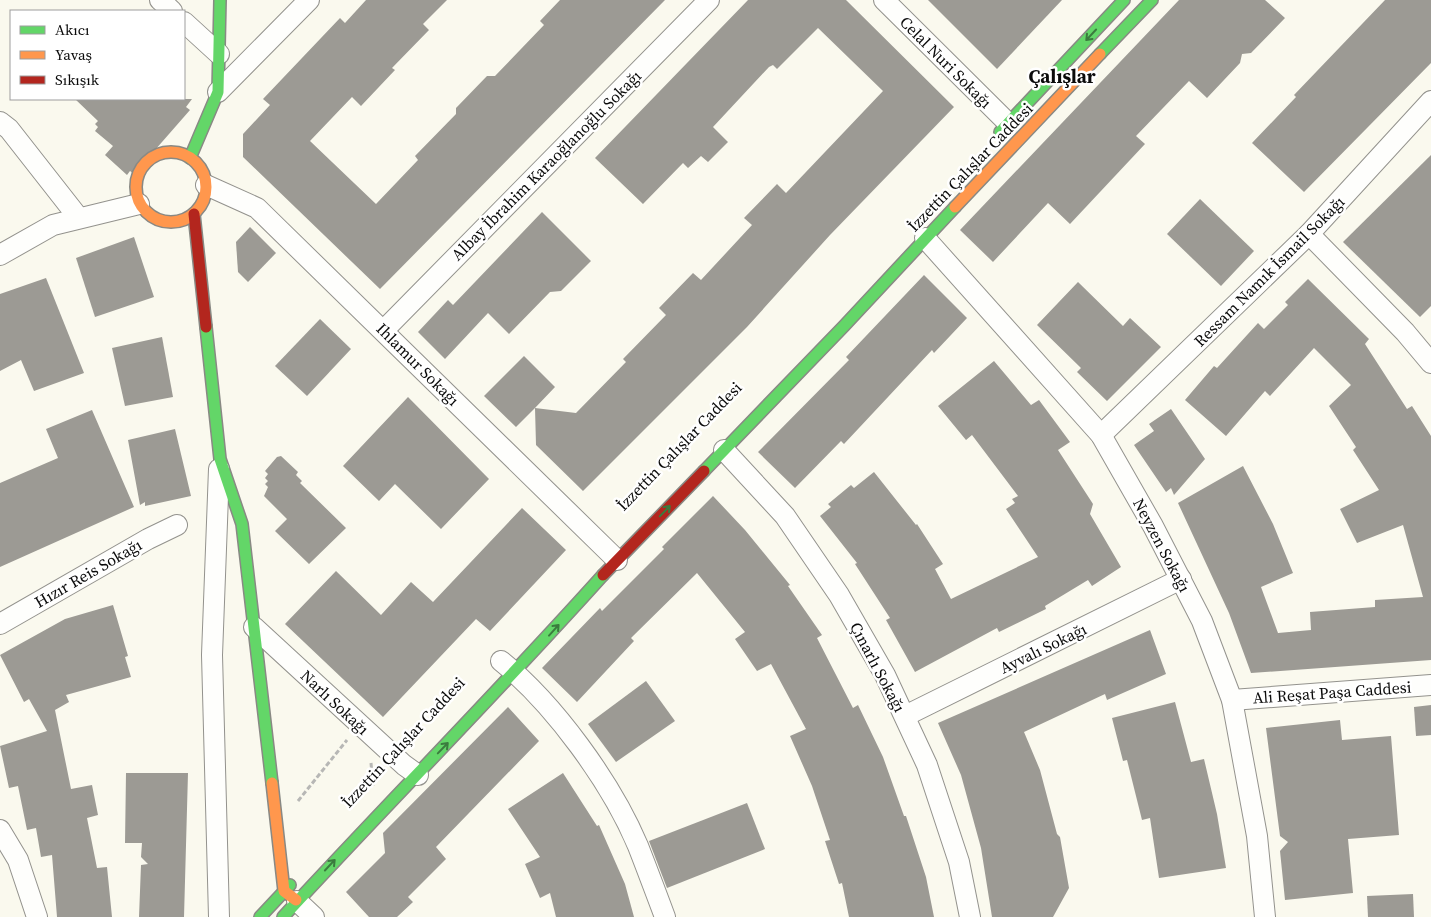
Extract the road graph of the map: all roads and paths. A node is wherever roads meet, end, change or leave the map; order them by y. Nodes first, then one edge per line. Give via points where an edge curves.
1 (160, 0) edge
2 (220, 0) edge
3 (309, 0) edge
4 (708, 0) edge
5 (884, 0) edge
6 (1124, 0) edge
7 (1152, 0) edge
8 (171, 10) edge
9 (185, 23) edge
10 (219, 54) junction
11 (218, 92) junction
12 (1431, 101) edge
13 (0, 122) edge
14 (1002, 130) joint
15 (190, 158) junction
16 (206, 185) junction
17 (139, 204) junction
18 (194, 214) junction
19 (78, 217) junction
20 (1310, 234) junction
21 (924, 238) junction
22 (0, 255) edge
23 (384, 330) junction
24 (1431, 363) edge
25 (1101, 435) junction
26 (724, 450) junction
27 (220, 459) junction
28 (177, 525) dead end
29 (607, 551) junction
30 (1181, 579) junction
31 (0, 624) edge
32 (254, 627) junction
33 (504, 664) junction
34 (1431, 685) edge
35 (1232, 700) junction
36 (905, 716) junction
37 (359, 724) junction
38 (371, 762) dead end
39 (407, 767) junction
40 (373, 788) dead end
41 (292, 807) dead end
42 (0, 830) edge
43 (296, 880) dead end
44 (291, 896) junction
45 (37, 917) edge
46 (219, 917) edge
47 (260, 917) edge
48 (283, 917) edge
49 (314, 917) edge
50 (665, 917) edge
51 (970, 917) edge
52 (1265, 917) edge

1 - 8 street
2 - 10 main road
3 - 11 street
4 - 23 street, Albay İbrahim Karaoğlanoğlu Sokağı
5 - 14 street, Celal Nuri Sokağı
6 -> 14 main road, İzzettin Çalışlar Caddesi
7 - 21 main road, İzzettin Çalışlar Caddesi
9 - 10 street
10 - 11 main road
11 - 15 main road
12 - 20 street, Ressam Namık İsmail Sokağı
13 - 19 street
15 - 16 main road via 204,174
15 - 17 main road via 169,152 149,161 139,174
16 - 18 main road via 201,205
16 - 23 street, Ihlamur Sokağı via 257,208
17 - 18 main road via 154,218 164,222 175,222
17 - 19 street
18 - 27 main road
19 - 22 street via 54,225
20 - 24 street
20 - 25 street, Ressam Namık İsmail Sokağı
21 - 25 street, Neyzen Sokağı
21 - 26 main road, İzzettin Çalışlar Caddesi
23 - 29 street, Ihlamur Sokağı
25 - 30 street, Neyzen Sokağı
29 -> 26 main road, İzzettin Çalışlar Caddesi
26 - 36 street, Çınarlı Sokağı via 785,516 839,595 885,674
27 - 32 main road via 242,524
27 - 46 street via 212,655
28 - 31 street, Hızır Reis Sokağı
33 -> 29 main road, İzzettin Çalışlar Caddesi
30 - 35 street, Neyzen Sokağı via 1202,621
30 - 36 street, Ayvalı Sokağı
32 - 37 street, Narlı Sokağı
32 - 44 main road
39 -> 33 main road, İzzettin Çalışlar Caddesi
33 - 50 street via 554,714 598,773 637,844
34 - 35 street, Ali Reşat Paşa Caddesi
35 - 52 street, Neyzen Sokağı via 1257,836
36 - 51 street, Çınarlı Sokağı via 928,766 959,862
37 - 39 street, Narlı Sokağı
37 - 41 path
38 - 40 path
44 -> 39 main road, İzzettin Çalışlar Caddesi
42 - 45 street via 18,860
43 - 44 main road, İzzettin Çalışlar Caddesi
44 - 47 main road, İzzettin Çalışlar Caddesi
44 - 48 main road
44 - 49 street

